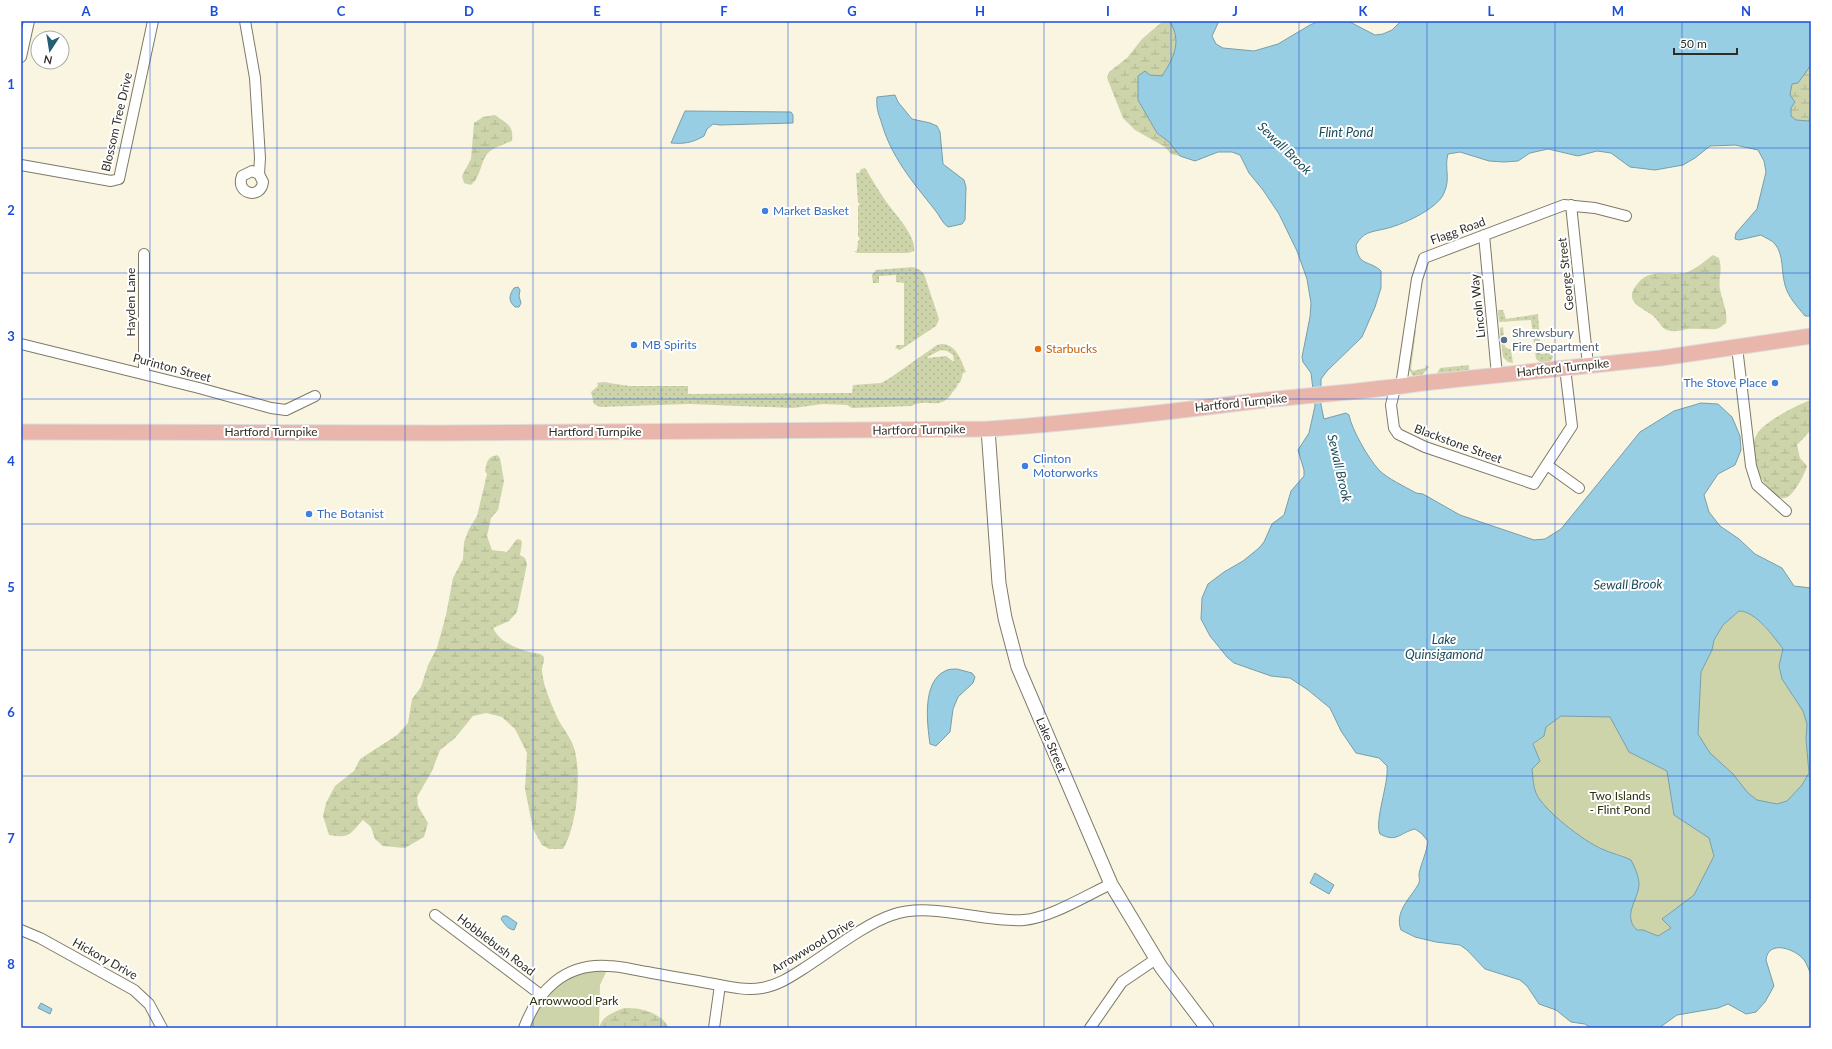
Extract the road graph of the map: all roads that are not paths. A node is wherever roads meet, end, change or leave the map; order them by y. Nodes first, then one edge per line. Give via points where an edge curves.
1 (29, 21) edge
2 (153, 21) edge
3 (245, 21) edge
4 (21, 57) edge
5 (21, 165) edge
6 (259, 174) dead end
7 (1571, 205) junction
8 (1626, 216) dead end
9 (1484, 235) junction
10 (144, 254) dead end
11 (1811, 336) edge
12 (21, 344) edge
13 (1737, 348) junction
14 (1588, 365) junction
15 (1565, 368) junction
16 (144, 374) junction
17 (1497, 375) junction
18 (1398, 387) junction
19 (315, 396) dead end
20 (988, 429) junction
21 (21, 432) edge
22 (1547, 465) junction
23 (1579, 488) dead end
24 (1786, 511) dead end
25 (1111, 884) junction
26 (435, 915) dead end
27 (21, 930) edge
28 (1156, 959) junction
29 (720, 985) junction
30 (541, 996) junction
31 (162, 1028) edge
32 (524, 1028) edge
33 (714, 1028) edge
34 (1090, 1028) edge
35 (1207, 1028) edge

1 - 4 street
2 - 5 street, Blossom Tree Drive via 119,179 111,181
3 - 6 street via 255,78
7 - 8 street, Flagg Road
7 - 9 street, Flagg Road via 1564,205
7 - 14 street, George Street
9 - 17 street, Lincoln Way
9 - 18 street, Flagg Road via 1422,260
10 - 16 street, Hayden Lane
11 - 13 main road, Hartford Turnpike
12 - 16 street, Purinton Street
13 - 14 main road, Hartford Turnpike
13 - 24 street via 1751,466 1757,485
14 - 15 main road, Hartford Turnpike
15 - 17 main road, Hartford Turnpike
15 - 22 street via 1572,426
16 - 19 street, Purinton Street via 286,410
17 - 18 main road, Hartford Turnpike
18 - 20 main road, Hartford Turnpike via 1079,423
18 - 22 street, Blackstone Street via 1392,405 1394,428 1406,439 1534,484
20 - 21 main road, Hartford Turnpike via 457,433
20 - 25 main road, Lake Street via 997,568 1002,605 1020,673
22 - 23 street
25 - 28 main road, Lake Street
25 - 29 street, Arrowwood Drive via 1049,913 1026,920 922,910 900,912 879,920 780,982 752,989
26 - 30 street, Hobblebush Road
27 - 31 street, Hickory Drive via 134,990 149,1004
28 - 34 street via 1122,982
28 - 35 main road, Lake Street
29 - 30 street, Arrowwood Drive via 620,967 597,966 585,967 564,976
29 - 33 street
30 - 32 street, Arrowwood Drive

